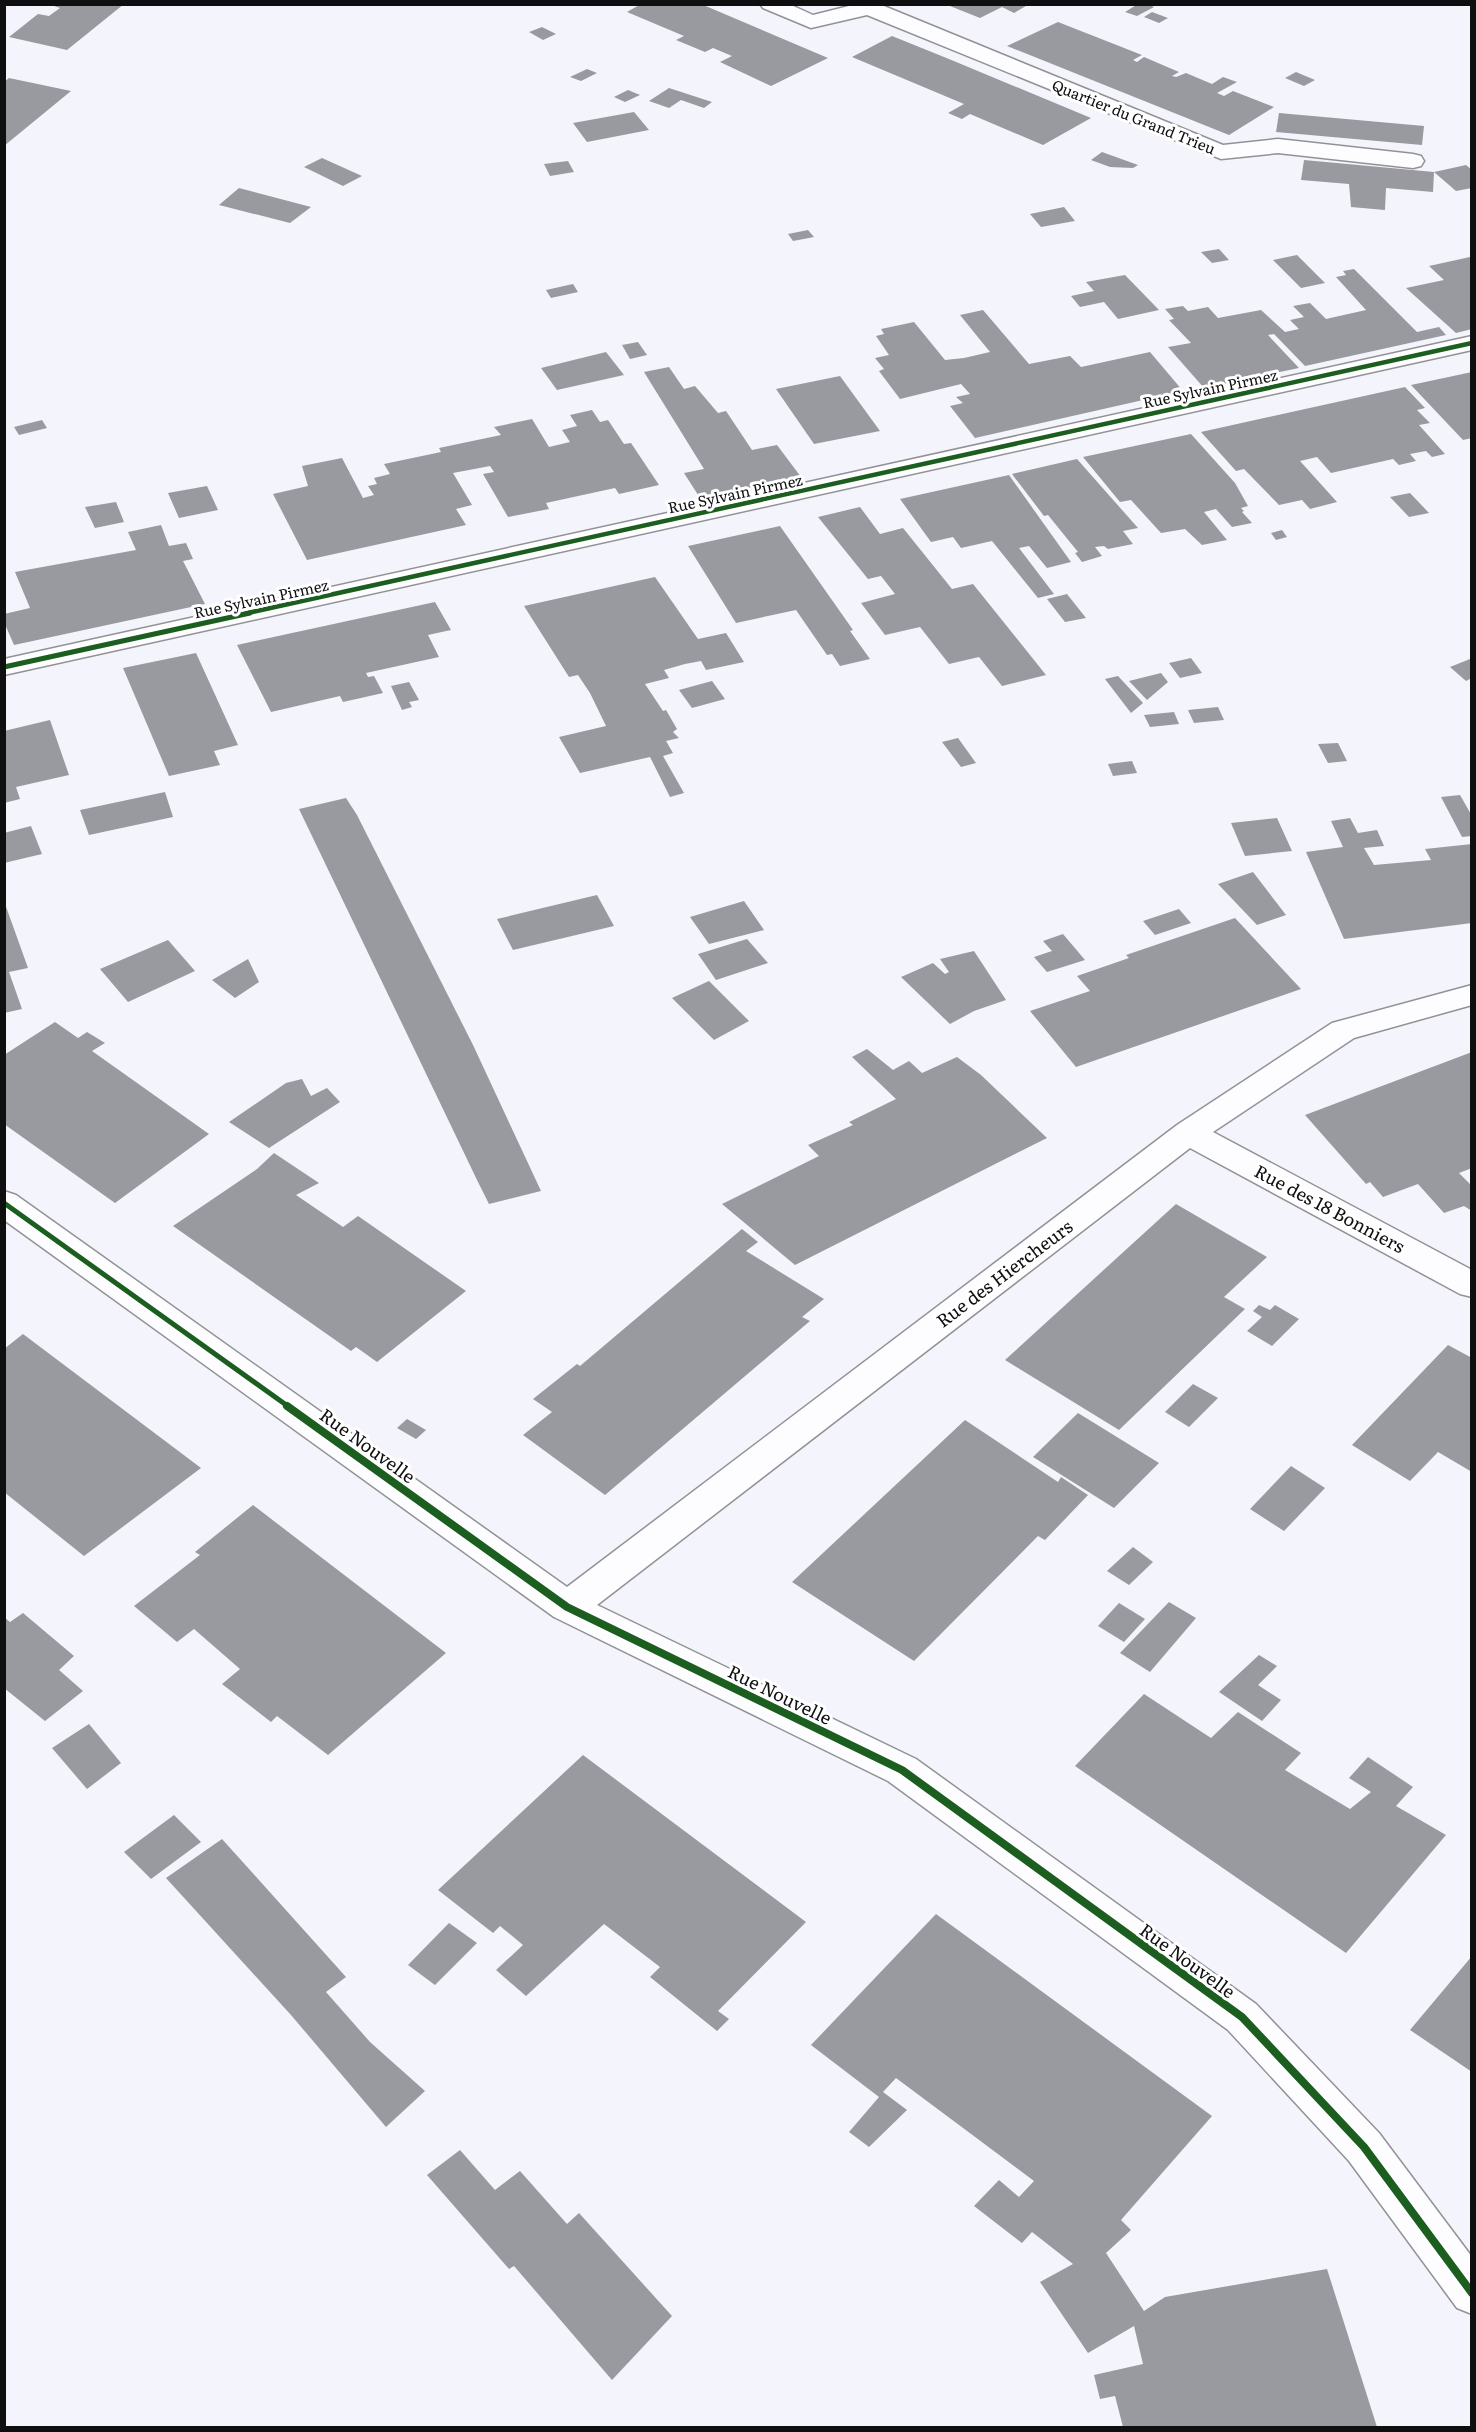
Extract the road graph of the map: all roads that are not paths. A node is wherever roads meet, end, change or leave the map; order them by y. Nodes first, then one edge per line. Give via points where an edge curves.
1 (770, 4) edge
2 (873, 6) edge
3 (1413, 160) dead end
4 (1472, 343) edge
5 (4, 667) edge
6 (1472, 995) edge
7 (1188, 1133) junction
8 (4, 1203) edge
9 (1472, 1285) edge
10 (567, 1607) junction
11 (1472, 2293) edge

1 - 2 street, Quartier du Grand Trieu via 811,21
2 - 3 street, Quartier du Grand Trieu via 1221,152 1278,146
4 - 5 street, Rue Sylvain Pirmez
6 - 7 street, Rue des Hiercheurs via 1343,1030
7 - 9 street, Rue des 18 Bonniers
7 - 10 street, Rue des Hiercheurs
8 - 10 street, Rue Nouvelle
10 - 11 street, Rue Nouvelle via 902,1770 1242,2017 1364,2147

